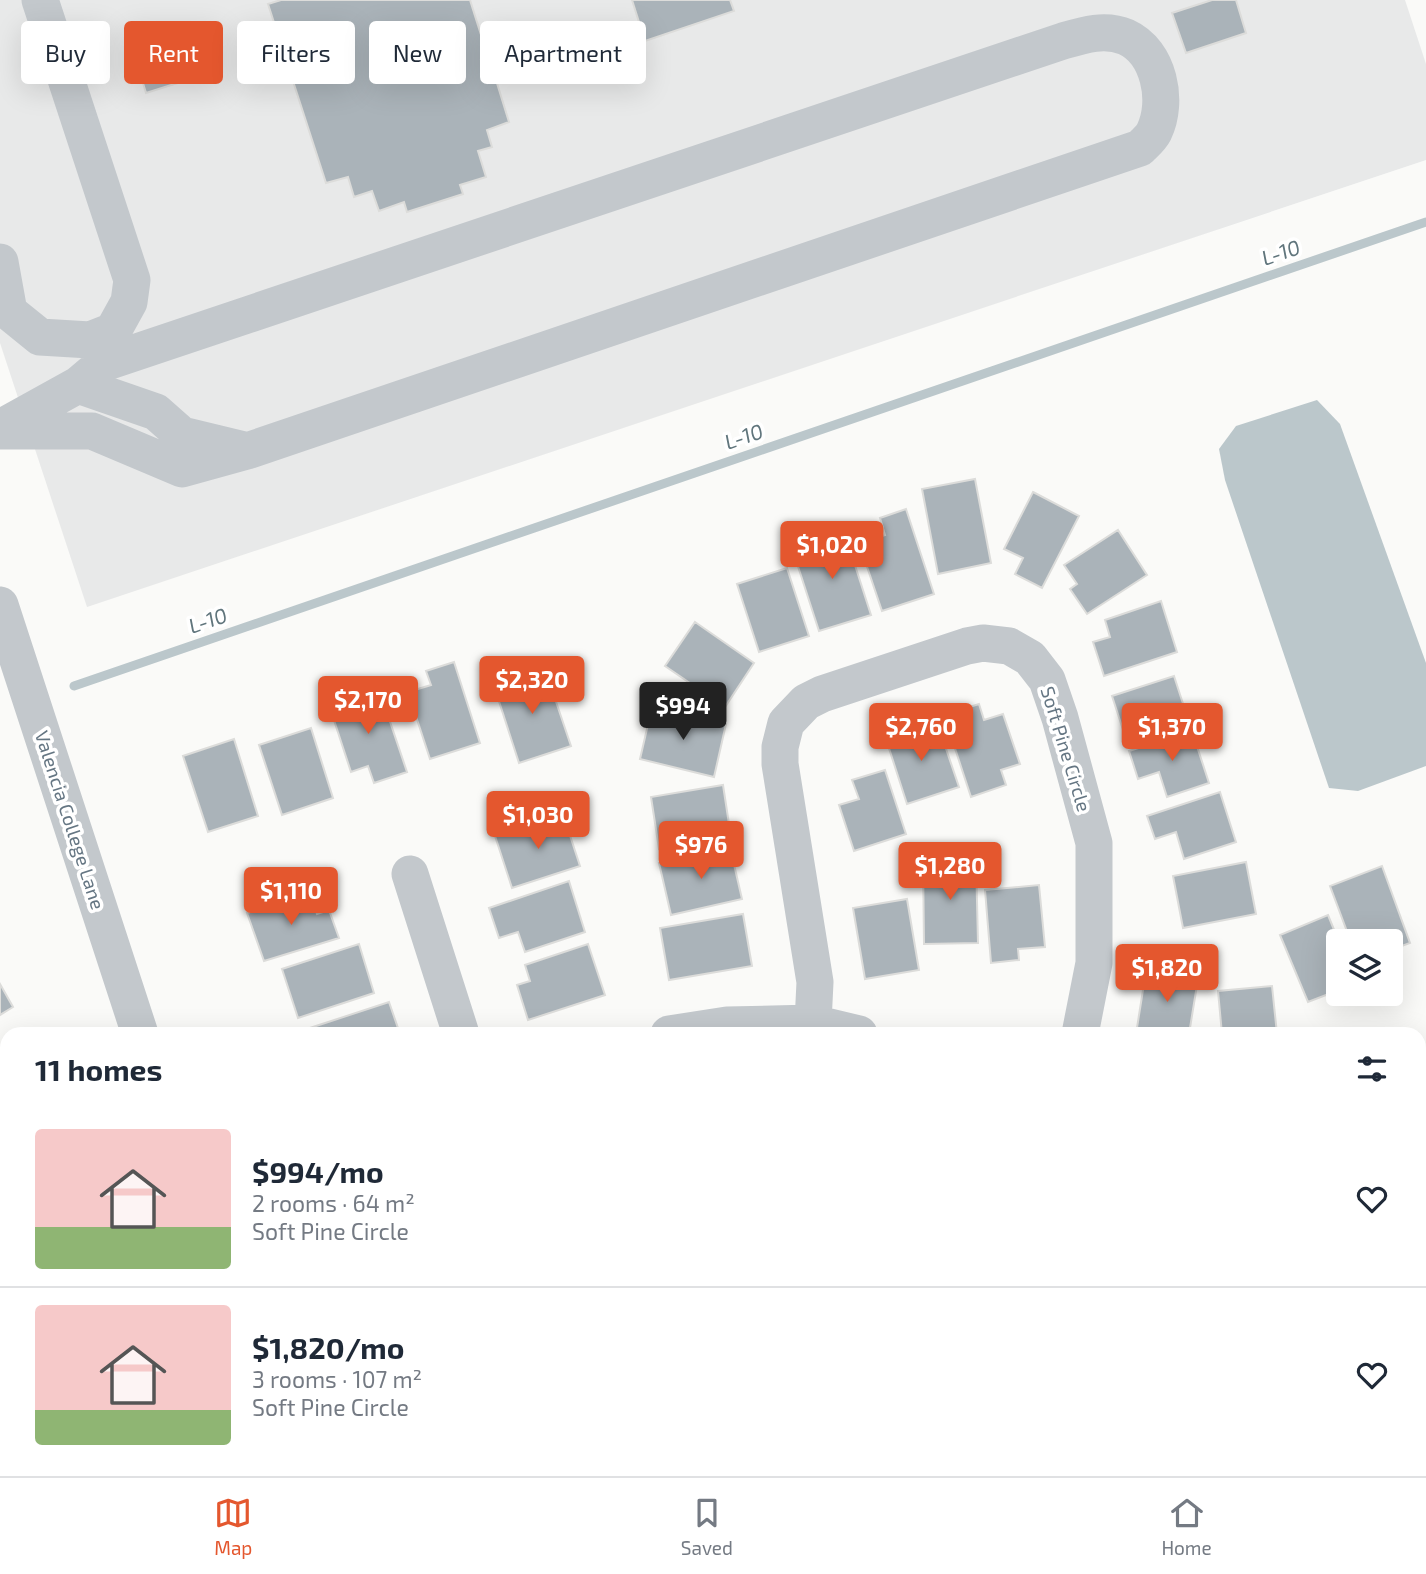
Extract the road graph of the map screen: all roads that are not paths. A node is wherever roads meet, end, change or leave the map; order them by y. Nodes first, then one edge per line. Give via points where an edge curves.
1 (40, 0) edge
2 (0, 262) edge
3 (78, 385) junction
4 (0, 429) edge
5 (247, 450) junction
6 (0, 605) edge
7 (410, 874) dead end
8 (813, 1023) junction
9 (138, 1027) edge
10 (459, 1027) edge
11 (710, 1027) edge
12 (830, 1027) edge
13 (1081, 1027) edge

1 - 2 street via 132,280 129,302 113,331 90,340 40,337 9,312
3 - 4 street
3 - 5 street via 156,412 182,435
3 - 5 street via 103,363 1063,41 1094,32 1124,36 1140,46 1152,65 1162,92 1160,116 1153,134 1140,148
4 - 5 street via 92,431 182,469
6 - 9 street, Valencia College Lane
7 - 10 street
8 - 11 street
8 - 12 street
8 - 13 street, Soft Pine Circle via 815,982 780,764 786,723 806,702 838,688 967,646 996,643 1030,658 1047,680 1094,843 1094,963

